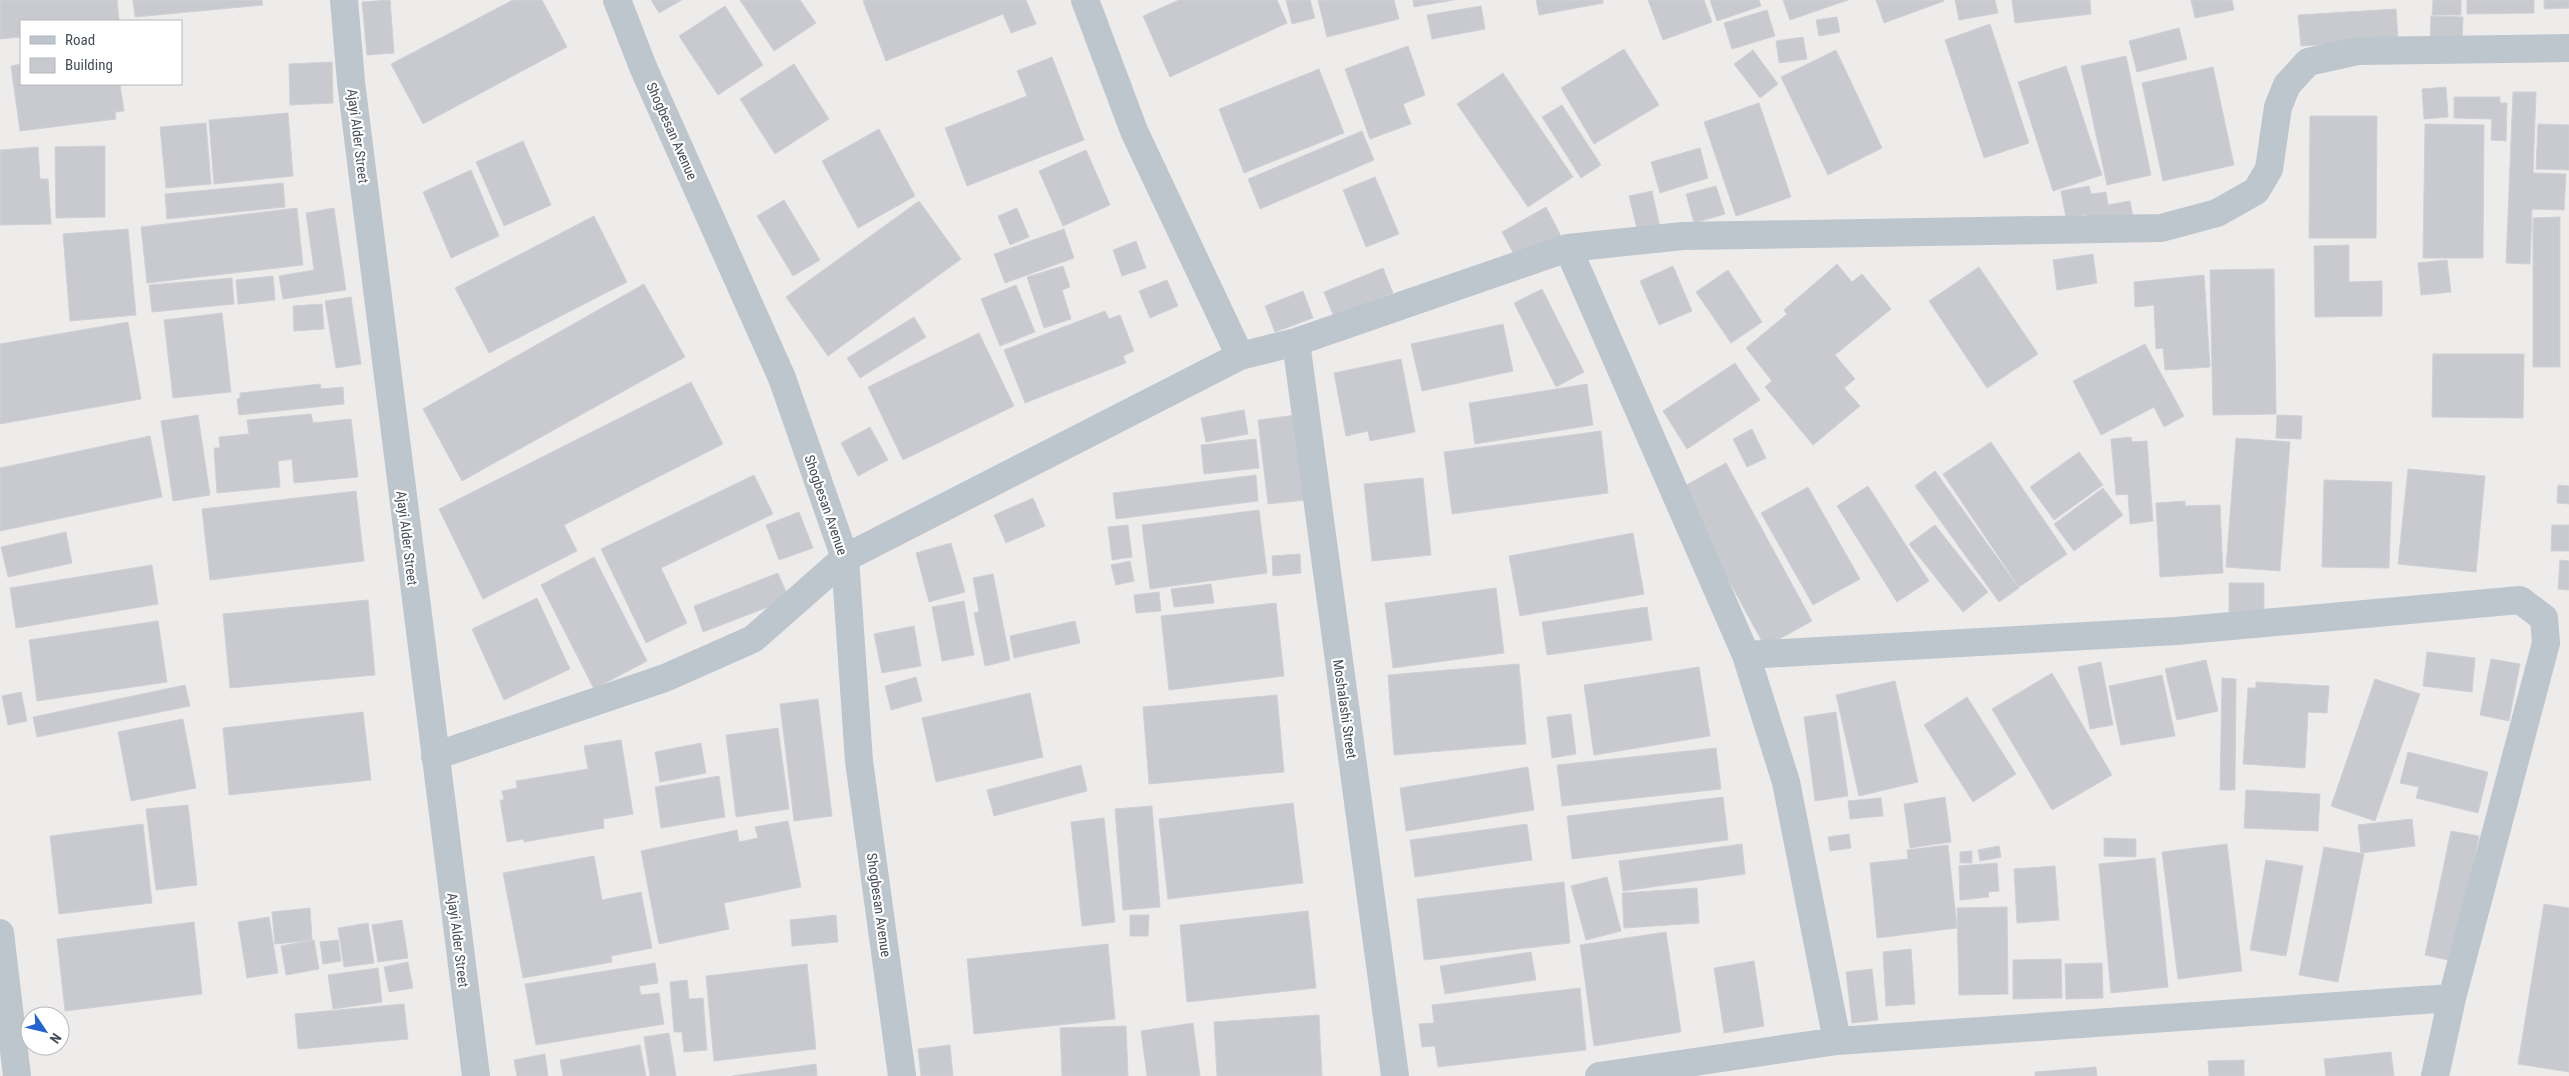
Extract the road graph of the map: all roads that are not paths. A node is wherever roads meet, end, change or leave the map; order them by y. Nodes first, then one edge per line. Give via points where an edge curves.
1 (344, 0) edge
2 (617, 0) edge
3 (1084, 0) edge
4 (2569, 48) edge
5 (1568, 248) junction
6 (1296, 342) junction
7 (1240, 356) junction
8 (845, 558) junction
9 (1746, 655) junction
10 (435, 756) junction
11 (0, 932) edge
12 (2452, 998) junction
13 (1837, 1041) junction
14 (17, 1076) edge
15 (476, 1076) edge
16 (902, 1076) edge
17 (1395, 1076) edge
18 (1599, 1076) edge
19 (2435, 1076) edge

1 - 10 street, Ajayi Alder Street via 352,92
2 - 8 street, Shogbesan Avenue via 643,67 782,378
3 - 7 street via 1134,131
4 - 5 street via 2356,51 2308,62 2287,85 2278,107 2269,169 2256,191 2217,213 2161,228 1683,236
5 - 6 street
5 - 9 street
6 - 7 street
6 - 17 street, Moshalashi Street
7 - 8 street
8 - 10 street via 754,639 665,678
8 - 16 street, Shogbesan Avenue via 859,761
9 - 12 street via 2176,631 2520,600 2544,618 2546,643
9 - 13 street via 1786,782
10 - 15 street, Ajayi Alder Street
11 - 14 street
12 - 13 street
12 - 19 street
13 - 18 street

